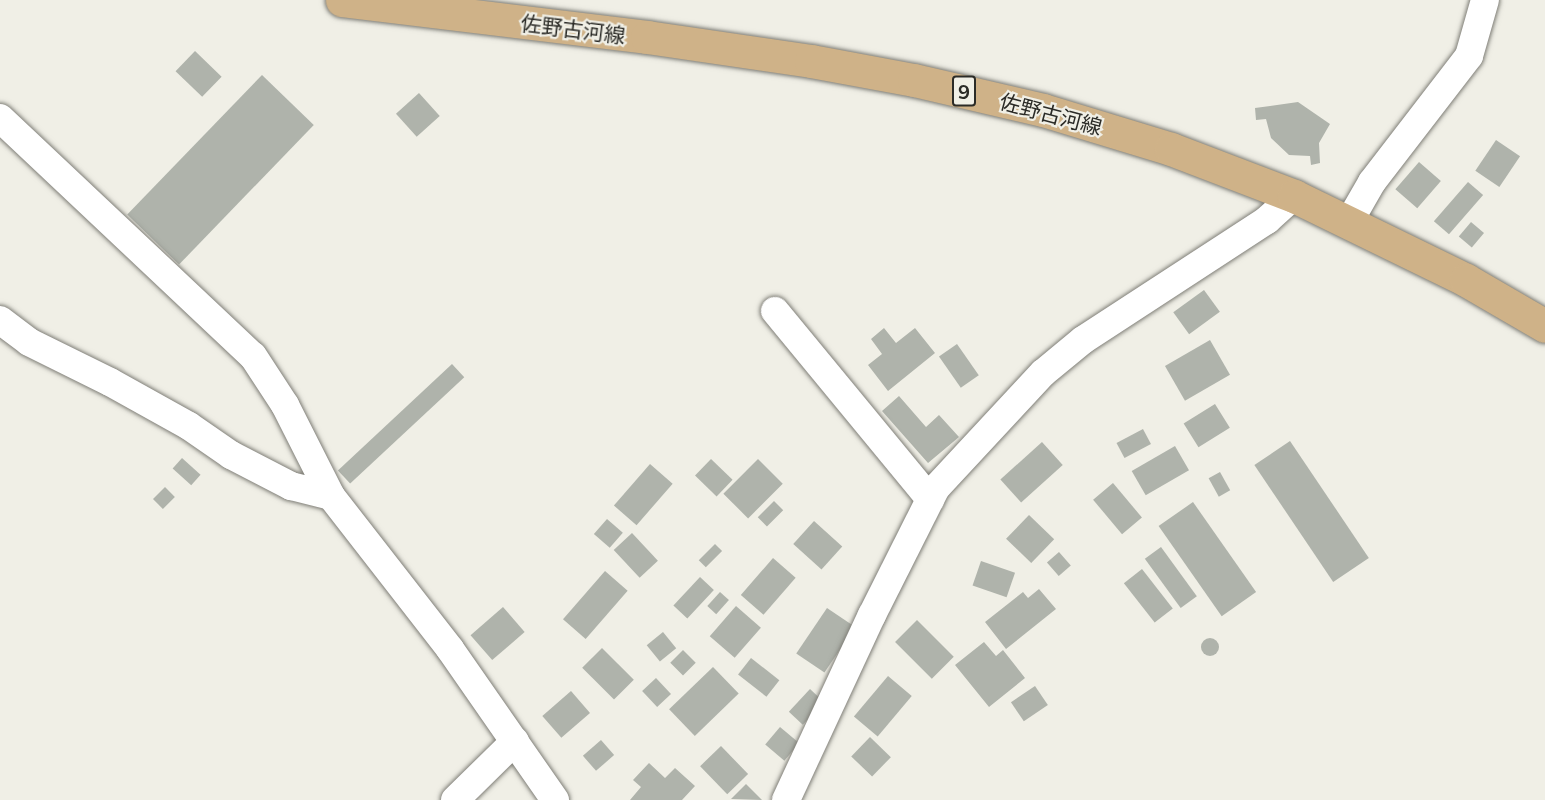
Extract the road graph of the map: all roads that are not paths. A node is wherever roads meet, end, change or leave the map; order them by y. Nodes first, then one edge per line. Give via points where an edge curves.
1 (342, 0) edge
2 (1485, 0) edge
3 (0, 118) edge
4 (1294, 196) junction
5 (1349, 222) junction
6 (775, 311) dead end
7 (0, 320) edge
8 (1545, 326) edge
9 (331, 496) junction
10 (930, 499) junction
11 (515, 741) junction
12 (455, 800) edge
13 (555, 800) edge
14 (786, 800) edge

1 - 4 main road, 佐野古河線 / 9 via 703,45 914,80 1098,126 1226,168
2 - 5 street via 1469,56 1372,182
3 - 9 street via 253,356 285,405
4 - 5 main road, 佐野古河線 / 9
4 - 10 street via 1267,220 1083,340 1043,373
5 - 8 main road, 佐野古河線 / 9 via 1466,280
6 - 10 street
7 - 9 street via 29,342 189,426 231,455 291,486
9 - 11 street via 450,649
10 - 14 street
11 - 12 street
11 - 13 street

